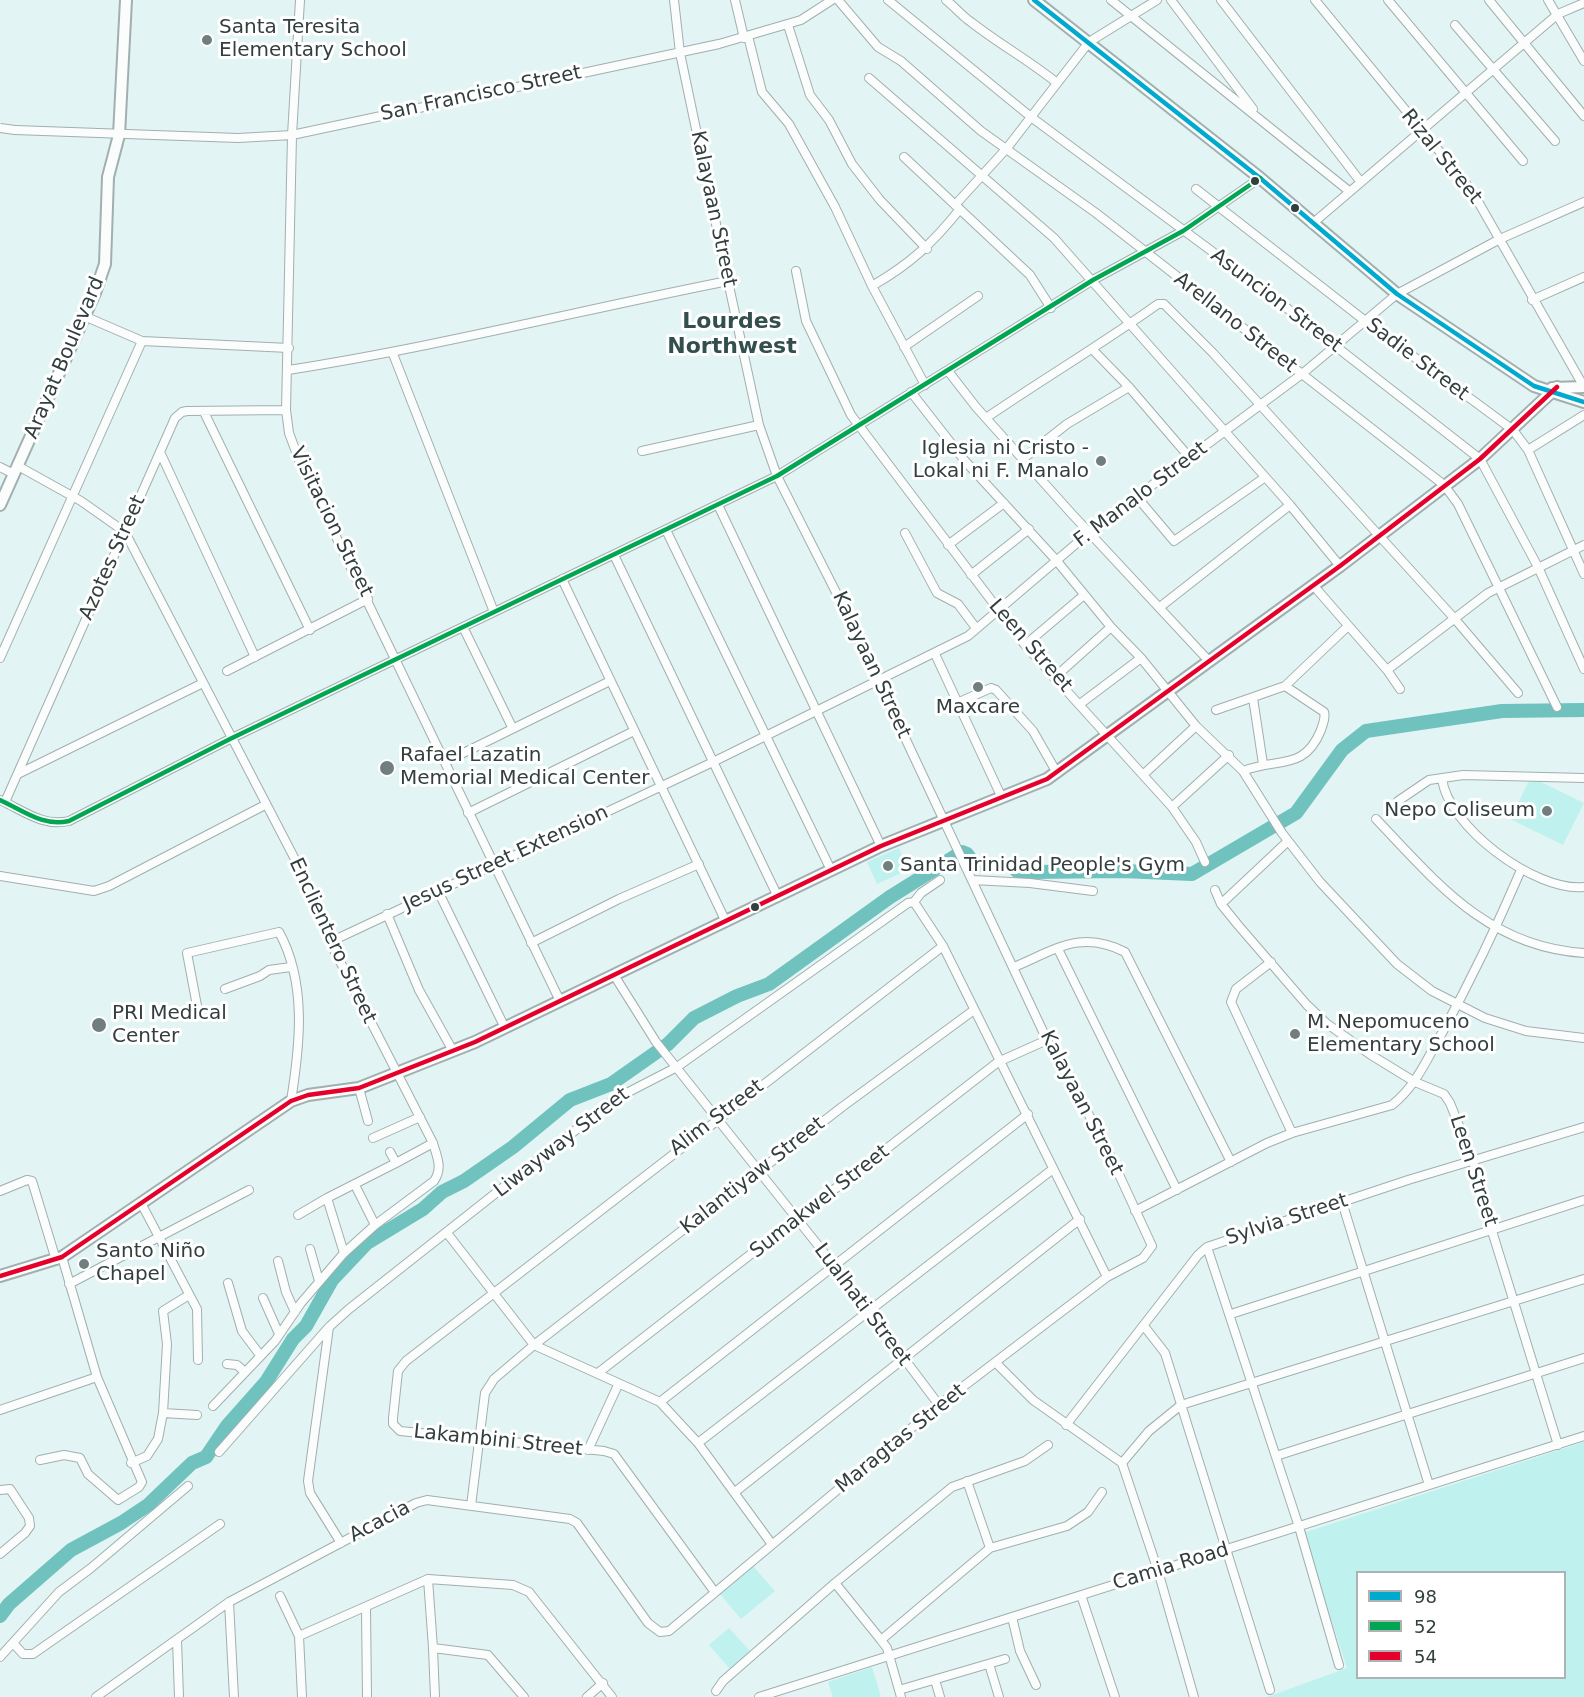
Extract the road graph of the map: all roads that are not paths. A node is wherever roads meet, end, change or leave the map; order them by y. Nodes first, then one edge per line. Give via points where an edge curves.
1 (126, 0) edge
2 (300, 0) edge
3 (674, 0) edge
4 (735, 0) edge
5 (832, 0) edge
6 (838, 0) edge
7 (888, 0) edge
8 (946, 0) edge
9 (1034, 0) edge
10 (1112, 0) edge
11 (1116, 0) edge
12 (1157, 0) edge
13 (1171, 0) edge
14 (1221, 0) edge
15 (1315, 0) edge
16 (1388, 0) edge
17 (1489, 0) edge
18 (1548, 0) edge
19 (1584, 3) edge
20 (1122, 8) junction
21 (1558, 14) junction
22 (1129, 15) junction
23 (788, 25) junction
24 (1455, 25) dead end
25 (746, 37) junction
26 (1089, 42) junction
27 (1525, 42) junction
28 (680, 53) junction
29 (1584, 61) edge
30 (1494, 71) junction
31 (869, 78) dead end
32 (1058, 82) junction
33 (1467, 94) junction
34 (1258, 115) junction
35 (1584, 116) edge
36 (1031, 117) junction
37 (0, 127) edge
38 (1419, 130) junction
39 (0, 135) edge
40 (119, 135) junction
41 (292, 135) junction
42 (1555, 141) dead end
43 (1007, 148) junction
44 (904, 157) dead end
45 (1523, 161) dead end
46 (982, 175) junction
47 (1260, 178) junction
48 (1360, 181) junction
49 (1196, 189) dead end
50 (1349, 191) junction
51 (1584, 202) edge
52 (957, 207) junction
53 (1220, 207) junction
54 (1312, 224) junction
55 (1183, 231) junction
56 (1500, 239) junction
57 (927, 249) junction
58 (1145, 253) junction
59 (796, 272) dead end
60 (1584, 277) edge
61 (1093, 280) junction
62 (728, 281) junction
63 (872, 286) junction
64 (1397, 294) junction
65 (978, 296) dead end
66 (1532, 300) junction
67 (1051, 308) junction
68 (84, 316) junction
69 (1364, 320) junction
70 (1129, 325) junction
71 (142, 341) junction
72 (1334, 344) junction
73 (904, 347) junction
74 (289, 348) junction
75 (1092, 350) junction
76 (393, 354) junction
77 (288, 370) junction
78 (948, 371) junction
79 (1302, 374) junction
80 (925, 385) junction
81 (1129, 387) junction
82 (1584, 387) edge
83 (1555, 390) junction
84 (911, 392) junction
85 (1584, 402) edge
86 (1260, 406) junction
87 (286, 410) junction
88 (204, 412) junction
89 (1584, 415) edge
90 (986, 418) junction
91 (759, 424) junction
92 (859, 426) junction
93 (1513, 430) junction
94 (1225, 433) junction
95 (1528, 450) junction
96 (642, 451) dead end
97 (160, 452) junction
98 (1024, 458) junction
99 (1190, 458) junction
100 (1480, 459) junction
101 (0, 467) edge
102 (16, 470) junction
103 (777, 476) junction
104 (1264, 478) junction
105 (1444, 485) junction
106 (1136, 496) junction
107 (74, 497) junction
108 (1004, 503) junction
109 (0, 505) edge
110 (718, 505) junction
111 (1290, 505) junction
112 (1029, 529) junction
113 (666, 530) junction
114 (125, 532) junction
115 (905, 532) dead end
116 (1090, 532) junction
117 (1377, 536) junction
118 (948, 545) junction
119 (1584, 545) edge
120 (1574, 551) junction
121 (614, 555) junction
122 (1056, 560) junction
123 (1340, 566) junction
124 (1538, 567) junction
125 (1584, 573) edge
126 (971, 575) junction
127 (562, 579) junction
128 (1313, 585) junction
129 (1501, 587) junction
130 (1084, 595) junction
131 (368, 599) junction
132 (1160, 607) junction
133 (997, 610) junction
134 (494, 612) junction
135 (1454, 618) junction
136 (464, 627) junction
137 (1111, 627) junction
138 (1347, 627) junction
139 (976, 628) junction
140 (310, 630) junction
141 (1025, 645) junction
142 (934, 654) junction
143 (255, 657) junction
144 (0, 658) edge
145 (1142, 658) junction
146 (397, 660) junction
147 (1208, 660) junction
148 (1584, 669) edge
149 (1387, 670) junction
150 (227, 671) dead end
151 (1054, 678) junction
152 (610, 681) junction
153 (877, 682) junction
154 (203, 683) junction
155 (1285, 686) junction
156 (1400, 689) dead end
157 (1167, 690) junction
158 (1518, 693) dead end
159 (1253, 698) junction
160 (957, 703) junction
161 (1080, 704) junction
162 (1557, 707) dead end
163 (818, 710) junction
164 (1216, 710) dead end
165 (1196, 726) junction
166 (512, 727) junction
167 (634, 731) junction
168 (1108, 735) junction
169 (765, 736) junction
170 (231, 739) junction
171 (1229, 755) junction
172 (445, 762) junction
173 (713, 762) junction
174 (1263, 764) junction
175 (1243, 771) junction
176 (20, 773) junction
177 (1057, 773) junction
178 (1144, 774) junction
179 (1442, 778) junction
180 (1584, 779) edge
181 (660, 787) junction
182 (1002, 798) junction
183 (2, 801) edge
184 (1398, 801) dead end
185 (265, 805) junction
186 (1172, 807) junction
187 (468, 813) junction
188 (1376, 819) dead end
189 (944, 820) junction
190 (1288, 841) junction
191 (880, 846) junction
192 (1204, 862) dead end
193 (699, 864) junction
194 (494, 866) junction
195 (831, 870) junction
196 (1521, 870) junction
197 (0, 876) edge
198 (940, 880) dead end
199 (973, 880) junction
200 (1584, 887) edge
201 (1215, 890) dead end
202 (438, 891) junction
203 (1093, 891) dead end
204 (778, 897) junction
205 (914, 902) junction
206 (1221, 904) junction
207 (387, 914) junction
208 (726, 922) junction
209 (1496, 927) junction
210 (330, 942) junction
211 (531, 943) junction
212 (942, 946) junction
213 (1058, 950) junction
214 (1584, 952) edge
215 (1271, 962) junction
216 (291, 967) junction
217 (1014, 967) junction
218 (614, 975) junction
219 (225, 989) dead end
220 (560, 1001) junction
221 (1457, 1005) junction
222 (974, 1010) junction
223 (198, 1011) dead end
224 (505, 1028) junction
225 (1584, 1038) edge
226 (1047, 1040) junction
227 (453, 1051) junction
228 (998, 1062) junction
229 (677, 1067) junction
230 (398, 1072) junction
231 (1415, 1082) junction
232 (359, 1088) junction
233 (291, 1101) junction
234 (1028, 1114) junction
235 (420, 1118) junction
236 (717, 1118) junction
237 (368, 1121) dead end
238 (1584, 1127) edge
239 (1292, 1133) junction
240 (373, 1138) dead end
241 (434, 1143) junction
242 (390, 1152) dead end
243 (1473, 1161) junction
244 (1231, 1162) junction
245 (396, 1163) junction
246 (1053, 1169) junction
247 (758, 1173) junction
248 (355, 1185) junction
249 (249, 1190) dead end
250 (1177, 1190) junction
251 (0, 1191) edge
252 (327, 1198) junction
253 (1584, 1200) edge
254 (1342, 1202) junction
255 (141, 1203) junction
256 (1135, 1211) junction
257 (298, 1215) dead end
258 (1080, 1219) junction
259 (796, 1221) junction
260 (375, 1225) junction
261 (1492, 1231) junction
262 (447, 1233) junction
263 (160, 1236) junction
264 (1152, 1245) joint
265 (1207, 1247) junction
266 (310, 1249) dead end
267 (344, 1253) junction
268 (59, 1258) junction
269 (278, 1261) dead end
270 (832, 1264) junction
271 (1364, 1270) junction
272 (0, 1276) edge
273 (1107, 1277) junction
274 (1584, 1279) edge
275 (319, 1281) junction
276 (228, 1283) dead end
277 (69, 1284) junction
278 (493, 1292) junction
279 (189, 1295) junction
280 (263, 1298) dead end
281 (1516, 1301) junction
282 (868, 1311) junction
283 (295, 1312) junction
284 (1231, 1314) junction
285 (1144, 1326) junction
286 (329, 1327) junction
287 (279, 1334) junction
288 (1386, 1340) junction
289 (534, 1345) junction
290 (260, 1355) junction
291 (1584, 1358) edge
292 (903, 1359) junction
293 (198, 1360) dead end
294 (996, 1363) junction
295 (227, 1364) dead end
296 (245, 1371) junction
297 (598, 1373) junction
298 (1536, 1373) junction
299 (96, 1377) junction
300 (1254, 1383) junction
301 (618, 1385) junction
302 (660, 1402) junction
303 (939, 1405) junction
304 (1181, 1405) junction
305 (213, 1406) dead end
306 (0, 1410) edge
307 (163, 1413) junction
308 (1408, 1413) junction
309 (197, 1415) dead end
310 (1066, 1425) junction
311 (1584, 1437) edge
312 (481, 1439) junction
313 (698, 1443) junction
314 (1048, 1445) dead end
315 (1558, 1445) junction
316 (588, 1450) junction
317 (219, 1452) dead end
318 (1276, 1456) junction
319 (40, 1460) dead end
320 (131, 1463) junction
321 (1122, 1463) junction
322 (967, 1481) junction
323 (1429, 1485) junction
324 (188, 1486) dead end
325 (0, 1490) edge
326 (735, 1491) junction
327 (1102, 1492) dead end
328 (471, 1506) junction
329 (220, 1524) dead end
330 (1299, 1527) junction
331 (341, 1543) junction
332 (771, 1543) junction
333 (990, 1548) junction
334 (1227, 1550) junction
335 (0, 1554) edge
336 (1158, 1571) junction
337 (428, 1579) junction
338 (835, 1583) junction
339 (714, 1590) junction
340 (1081, 1595) junction
341 (280, 1596) dead end
342 (228, 1602) junction
343 (366, 1608) junction
344 (1012, 1617) junction
345 (652, 1627) joint
346 (299, 1636) junction
347 (177, 1640) junction
348 (881, 1640) junction
349 (13, 1643) junction
350 (433, 1648) junction
351 (889, 1655) junction
352 (0, 1658) edge
353 (1005, 1659) dead end
354 (989, 1664) junction
355 (1339, 1665) dead end
356 (935, 1680) junction
357 (603, 1683) junction
358 (1036, 1685) dead end
359 (1270, 1690) dead end
360 (716, 1691) dead end
361 (900, 1694) edge
362 (96, 1697) edge
363 (179, 1697) edge
364 (234, 1697) edge
365 (302, 1697) edge
366 (366, 1697) edge
367 (435, 1697) edge
368 (524, 1697) edge
369 (587, 1697) edge
370 (612, 1697) edge
371 (759, 1697) edge
372 (940, 1697) edge
373 (999, 1697) edge
374 (1115, 1697) edge
375 (1194, 1697) edge

1 - 40 main road, Arayat Boulevard
2 - 41 street, Visitacion Street
3 - 28 street, Kalayaan Street
4 - 25 street
5 - 23 street, San Francisco Street via 815,14
6 - 43 street, Arellano Street via 878,47 901,61 981,131
7 - 36 street, Asuncion Street
8 - 32 street
9 - 26 main road
10 - 20 street
11 - 20 street
12 - 22 street
13 - 34 street
14 - 48 street
15 - 38 street, Rizal Street
16 - 33 street
17 - 27 street
18 - 21 street
19 - 21 street
20 - 22 street
21 - 27 street
21 - 29 street
22 - 26 street
22 - 34 street
23 - 25 street, San Francisco Street
23 - 57 street via 810,94 852,164
24 - 30 street
25 - 28 street, San Francisco Street
25 - 63 street via 762,93 789,124 835,207
26 - 32 street
26 - 47 main road
27 - 30 street
27 - 35 street
28 - 41 street, San Francisco Street
28 - 62 street, Kalayaan Street
30 - 33 street
30 - 42 street
31 - 46 street
32 - 36 street
33 - 38 street
33 - 45 street
34 - 50 street
36 - 43 street
36 - 55 street, Asuncion Street
37 - 39 street
37 - 40 street, San Francisco Street, bridge
38 - 48 street
38 - 56 street, Rizal Street via 1472,191
40 - 41 street, San Francisco Street
40 - 68 main road, Arayat Boulevard via 108,177 105,264
41 - 74 street, Visitacion Street
43 - 46 street
43 - 58 street, Arellano Street
44 - 52 street
46 - 52 street
46 - 61 street via 1054,238
47 - 53 street
47 - 54 main road
48 - 50 street
49 - 53 street, Sadie Street
50 - 54 street
51 - 56 street, F. Manalo Street
52 - 57 street
52 - 67 street via 1029,275
53 - 55 street
53 - 69 street, Sadie Street
54 - 64 main road
55 - 58 street
55 - 72 street, Asuncion Street
56 - 64 street, F. Manalo Street
56 - 66 street, Rizal Street
57 - 63 street
58 - 61 street
58 - 79 street, Arellano Street
59 - 92 street, Leen Street via 806,321 845,406
60 - 66 street
61 - 67 street
61 - 70 street
62 - 76 street
62 - 91 street, Kalayaan Street
63 - 73 street
64 - 69 street, F. Manalo Street
64 - 83 main road via 1539,388
65 - 73 street
66 - 82 street, Rizal Street
67 - 78 street
68 - 71 street
68 - 102 main road, Arayat Boulevard
69 - 72 street, F. Manalo Street
69 - 93 street, Sadie Street
70 - 75 street
70 - 86 street via 1158,303 1164,304
70 - 94 street
71 - 74 street
71 - 107 street
72 - 79 street, F. Manalo Street
72 - 100 street, Asuncion Street
73 - 80 street
74 - 77 street, Visitacion Street
75 - 81 street
75 - 90 street
76 - 77 street
76 - 134 street
77 - 87 street, Visitacion Street
78 - 80 street
78 - 90 street
79 - 86 street, F. Manalo Street
79 - 105 street, Arellano Street
80 - 84 street
81 - 98 street via 1067,424
81 - 99 street
82 - 83 main road
83 - 85 main road
83 - 93 main road
84 - 92 street
84 - 108 street
86 - 94 street, F. Manalo Street
86 - 117 street
87 - 88 street, Azotes Street
87 - 131 street, Visitacion Street via 299,460
88 - 97 street, Azotes Street via 178,414
88 - 140 street
89 - 95 street
90 - 98 street
91 - 96 street
91 - 103 street, Kalayaan Street
92 - 103 street
92 - 118 street, Leen Street
93 - 95 street, Sadie Street
93 - 100 main road
94 - 99 street, F. Manalo Street
94 - 104 street
95 - 120 street, Sadie Street
97 - 114 street, Azotes Street
97 - 143 street
98 - 116 street
99 - 106 street, F. Manalo Street
100 - 105 main road
100 - 124 street, Asuncion Street
101 - 102 street, Enclientero Street
102 - 107 street, Enclientero Street
102 - 109 main road, Arayat Boulevard
103 - 110 street
103 - 153 street, Kalayaan Street
104 - 106 street via 1174,541
104 - 111 street
105 - 117 main road
105 - 129 street, Arellano Street
106 - 116 street, F. Manalo Street
107 - 114 street, Enclientero Street
107 - 144 street
108 - 112 street
108 - 118 street
110 - 113 street
110 - 163 street
111 - 123 street
111 - 132 street
112 - 122 street
112 - 126 street
113 - 121 street
113 - 169 street
114 - 154 street, Enclientero Street
114 - 176 street, Azotes Street
115 - 139 street via 937,593 958,604
116 - 122 street, F. Manalo Street
116 - 132 street
117 - 123 main road
117 - 135 street
118 - 126 street, Leen Street
119 - 120 street
120 - 124 street
120 - 125 street, Sadie Street
121 - 127 street
121 - 173 street
122 - 130 street
122 - 133 street, F. Manalo Street
123 - 128 main road
124 - 129 street
124 - 148 street, Asuncion Street
126 - 133 street, Leen Street
127 - 134 street
127 - 152 street
128 - 138 street
128 - 147 main road
129 - 135 street
129 - 162 street, Arellano Street
130 - 137 street
130 - 141 street
131 - 140 street
131 - 146 street, Visitacion Street
132 - 147 street
133 - 139 street, F. Manalo Street
133 - 141 street, Leen Street
134 - 136 street
135 - 149 street
135 - 158 street
136 - 146 street
136 - 166 street
137 - 145 street
137 - 151 street
138 - 149 street
138 - 155 street
139 - 142 street, F. Manalo Street
140 - 143 street
141 - 151 street, Leen Street
142 - 153 street, F. Manalo Street
142 - 160 street
143 - 150 street
145 - 157 street
145 - 161 street
146 - 170 street
146 - 172 street, Visitacion Street
147 - 157 main road
149 - 156 street
151 - 161 street, Leen Street
152 - 166 street
152 - 167 street
153 - 163 street, Jesus Street Extension
153 - 189 street, Kalayaan Street
154 - 170 street, Enclientero Street
154 - 176 street
155 - 159 street
155 - 174 street via 1324,712 1325,719 1311,749 1303,756 1284,763
157 - 165 street
157 - 168 main road
159 - 164 street
159 - 174 street
160 - 177 street via 991,688 996,690 1033,731
160 - 182 street
161 - 168 street, Leen Street
163 - 169 street, Jesus Street Extension
163 - 191 street
165 - 171 street
165 - 178 street
166 - 172 street
167 - 181 street
167 - 187 street
168 - 177 main road
168 - 178 street, Leen Street
169 - 173 street, Jesus Street Extension
169 - 195 street
170 - 183 street via 69,821 43,822
170 - 185 street, Enclientero Street
171 - 175 street
171 - 186 street
172 - 187 street, Visitacion Street
173 - 181 street, Jesus Street Extension
173 - 204 street
174 - 175 street
175 - 190 street
176 - 183 street, Azotes Street
177 - 182 main road
178 - 186 street, Leen Street
179 - 180 street via 1463,775
179 - 184 street via 1423,783
179 - 196 street via 1443,793 1454,810
181 - 193 street
181 - 194 street, Jesus Street Extension
182 - 189 main road
185 - 197 street via 94,891
185 - 210 street, Enclientero Street via 300,869
186 - 192 street, Leen Street via 1196,842
187 - 194 street, Visitacion Street
188 - 209 street via 1453,899
189 - 191 main road
189 - 199 street, Kalayaan Street
190 - 206 street
190 - 221 street via 1375,943 1432,991
191 - 195 main road
193 - 208 street
193 - 211 street
194 - 202 street, Jesus Street Extension
194 - 211 street, Visitacion Street
195 - 204 main road
196 - 200 street via 1562,885
196 - 209 street
198 - 205 street, Liwayway Street
199 - 203 street
199 - 217 street, Kalayaan Street
201 - 206 street, Leen Street
202 - 207 street, Jesus Street Extension
202 - 224 street
204 - 208 main road
205 - 212 street
205 - 229 street, Liwayway Street
206 - 215 street, Leen Street
207 - 210 street, Jesus Street Extension
207 - 227 street via 419,990
208 - 218 main road
209 - 214 street via 1533,944
209 - 221 street
210 - 230 street, Enclientero Street
211 - 220 street, Visitacion Street
212 - 222 street
212 - 236 street, Alim Street
213 - 217 street
213 - 244 street via 1078,940 1092,940 1125,952
213 - 250 street
215 - 231 street, Leen Street via 1326,1023
215 - 239 street via 1236,989 1231,1002
216 - 219 street via 269,970
216 - 223 street via 288,948 279,932 189,952
216 - 233 street via 300,1035
217 - 226 street, Kalayaan Street
218 - 220 main road
218 - 229 street, Lualhati Street via 656,1042
220 - 224 main road
221 - 225 street via 1510,1027
221 - 231 street
222 - 228 street
222 - 247 street, Kalantiyaw Street
224 - 227 main road
226 - 228 street, Sumakwel Street
226 - 256 street, Kalayaan Street via 1104,1142
227 - 230 main road
228 - 234 street
228 - 259 street, Sumakwel Street
229 - 236 street, Lualhati Street
229 - 262 street, Liwayway Street via 615,1099
230 - 232 main road
230 - 235 street, Enclientero Street
231 - 239 street via 1392,1105
231 - 243 street, Leen Street via 1444,1094
232 - 233 main road
232 - 237 street
233 - 255 main road
234 - 246 street
234 - 270 street
235 - 240 street
235 - 241 street, Enclientero Street
236 - 247 street, Lualhati Street
236 - 278 street, Alim Street
238 - 243 street, Sylvia Street
239 - 244 street
241 - 245 street
241 - 260 street, Enclientero Street via 440,1167 437,1177
242 - 245 street
243 - 254 street, Sylvia Street
243 - 261 street, Leen Street
244 - 250 street
245 - 248 street
246 - 258 street
246 - 282 street
247 - 259 street, Lualhati Street
247 - 289 street, Kalantiyaw Street
248 - 252 street
248 - 260 street
249 - 263 street
250 - 256 street
251 - 268 street via 32,1181
252 - 257 street
252 - 267 street
253 - 261 street
254 - 265 street, Sylvia Street
254 - 271 street
255 - 263 street
255 - 268 main road
256 - 264 street, Kalayaan Street
258 - 273 street
258 - 292 street
259 - 270 street, Lualhati Street
259 - 297 street, Sumakwel Street
260 - 267 street, Enclientero Street
261 - 271 street
261 - 281 street, Leen Street
262 - 278 street
262 - 286 street, Liwayway Street
263 - 277 street
263 - 279 street
264 - 273 street, Maragtas Street via 1143,1258
265 - 284 street
265 - 285 street, Sylvia Street
266 - 275 street
267 - 275 street, Enclientero Street
268 - 272 main road
268 - 277 street
269 - 283 street
270 - 282 street, Lualhati Street
270 - 302 street
271 - 284 street
271 - 288 street
273 - 294 street, Maragtas Street
274 - 281 street
275 - 283 street, Enclientero Street
276 - 290 street via 242,1331
277 - 299 street
278 - 289 street
278 - 312 street, Lakambini Street via 400,1365 393,1418 400,1431
279 - 293 street via 197,1309
279 - 307 street via 163,1311 167,1344
280 - 287 street
281 - 288 street
281 - 298 street, Leen Street
282 - 292 street, Lualhati Street
282 - 313 street
283 - 287 street, Enclientero Street
284 - 300 street
285 - 304 street via 1165,1353
285 - 310 street, Sylvia Street
286 - 317 street, Liwayway Street
286 - 331 street via 308,1481 310,1493
287 - 290 street, Enclientero Street
288 - 300 street
288 - 308 street
289 - 297 street
289 - 312 street, Kalantiyaw Street via 488,1386
290 - 296 street, Enclientero Street
291 - 298 street
292 - 303 street, Lualhati Street
292 - 326 street
294 - 303 street, Maragtas Street
294 - 310 street via 1033,1400
295 - 296 street
296 - 305 street, Enclientero Street
297 - 301 street
298 - 308 street
298 - 315 street, Leen Street
299 - 306 street
299 - 320 street
300 - 304 street
300 - 318 street
301 - 302 street
301 - 316 street
302 - 313 street
303 - 332 street, Maragtas Street
304 - 321 street via 1149,1431
304 - 334 street
307 - 309 street
307 - 320 street via 154,1448
308 - 318 street
308 - 323 street
310 - 321 street
311 - 315 street, Camia Road
312 - 316 street, Lakambini Street
312 - 328 street, Kalantiyaw Street
313 - 326 street
314 - 322 street via 1025,1461
315 - 323 street, Camia Road
316 - 339 street, Lakambini Street via 609,1453 620,1461
318 - 330 street
319 - 320 street via 64,1455 80,1458 88,1474 118,1500 142,1482
321 - 336 street
322 - 333 street
322 - 338 street via 952,1487
323 - 330 street, Camia Road
324 - 349 street via 58,1592
325 - 335 street via 10,1489 30,1526
326 - 332 street
327 - 333 street via 1088,1512 1067,1526
328 - 331 street, Acacia via 421,1501
328 - 345 street, Acacia via 565,1517 577,1523
329 - 349 street via 33,1654 23,1654
330 - 334 street, Camia Road
330 - 355 street
331 - 342 street, Acacia
332 - 339 street, Maragtas Street
333 - 348 street
334 - 336 street, Camia Road
334 - 359 street
336 - 340 street, Camia Road
336 - 375 street
337 - 343 street
337 - 350 street
337 - 357 street via 522,1587
338 - 348 street
338 - 360 street
339 - 345 street, Maragtas Street via 669,1631 660,1632
340 - 344 street, Camia Road
340 - 374 street
341 - 346 street
342 - 347 street, Acacia
342 - 364 street
343 - 346 street
343 - 366 street
344 - 351 street, Camia Road
344 - 358 street via 1020,1651
346 - 365 street
347 - 362 street, Acacia
347 - 363 street
348 - 351 street
349 - 352 street
350 - 367 street
350 - 368 street via 488,1655
351 - 361 street
351 - 371 street, Camia Road
353 - 354 street
354 - 356 street
354 - 373 street
356 - 361 street
356 - 372 street
357 - 369 street
357 - 370 street

